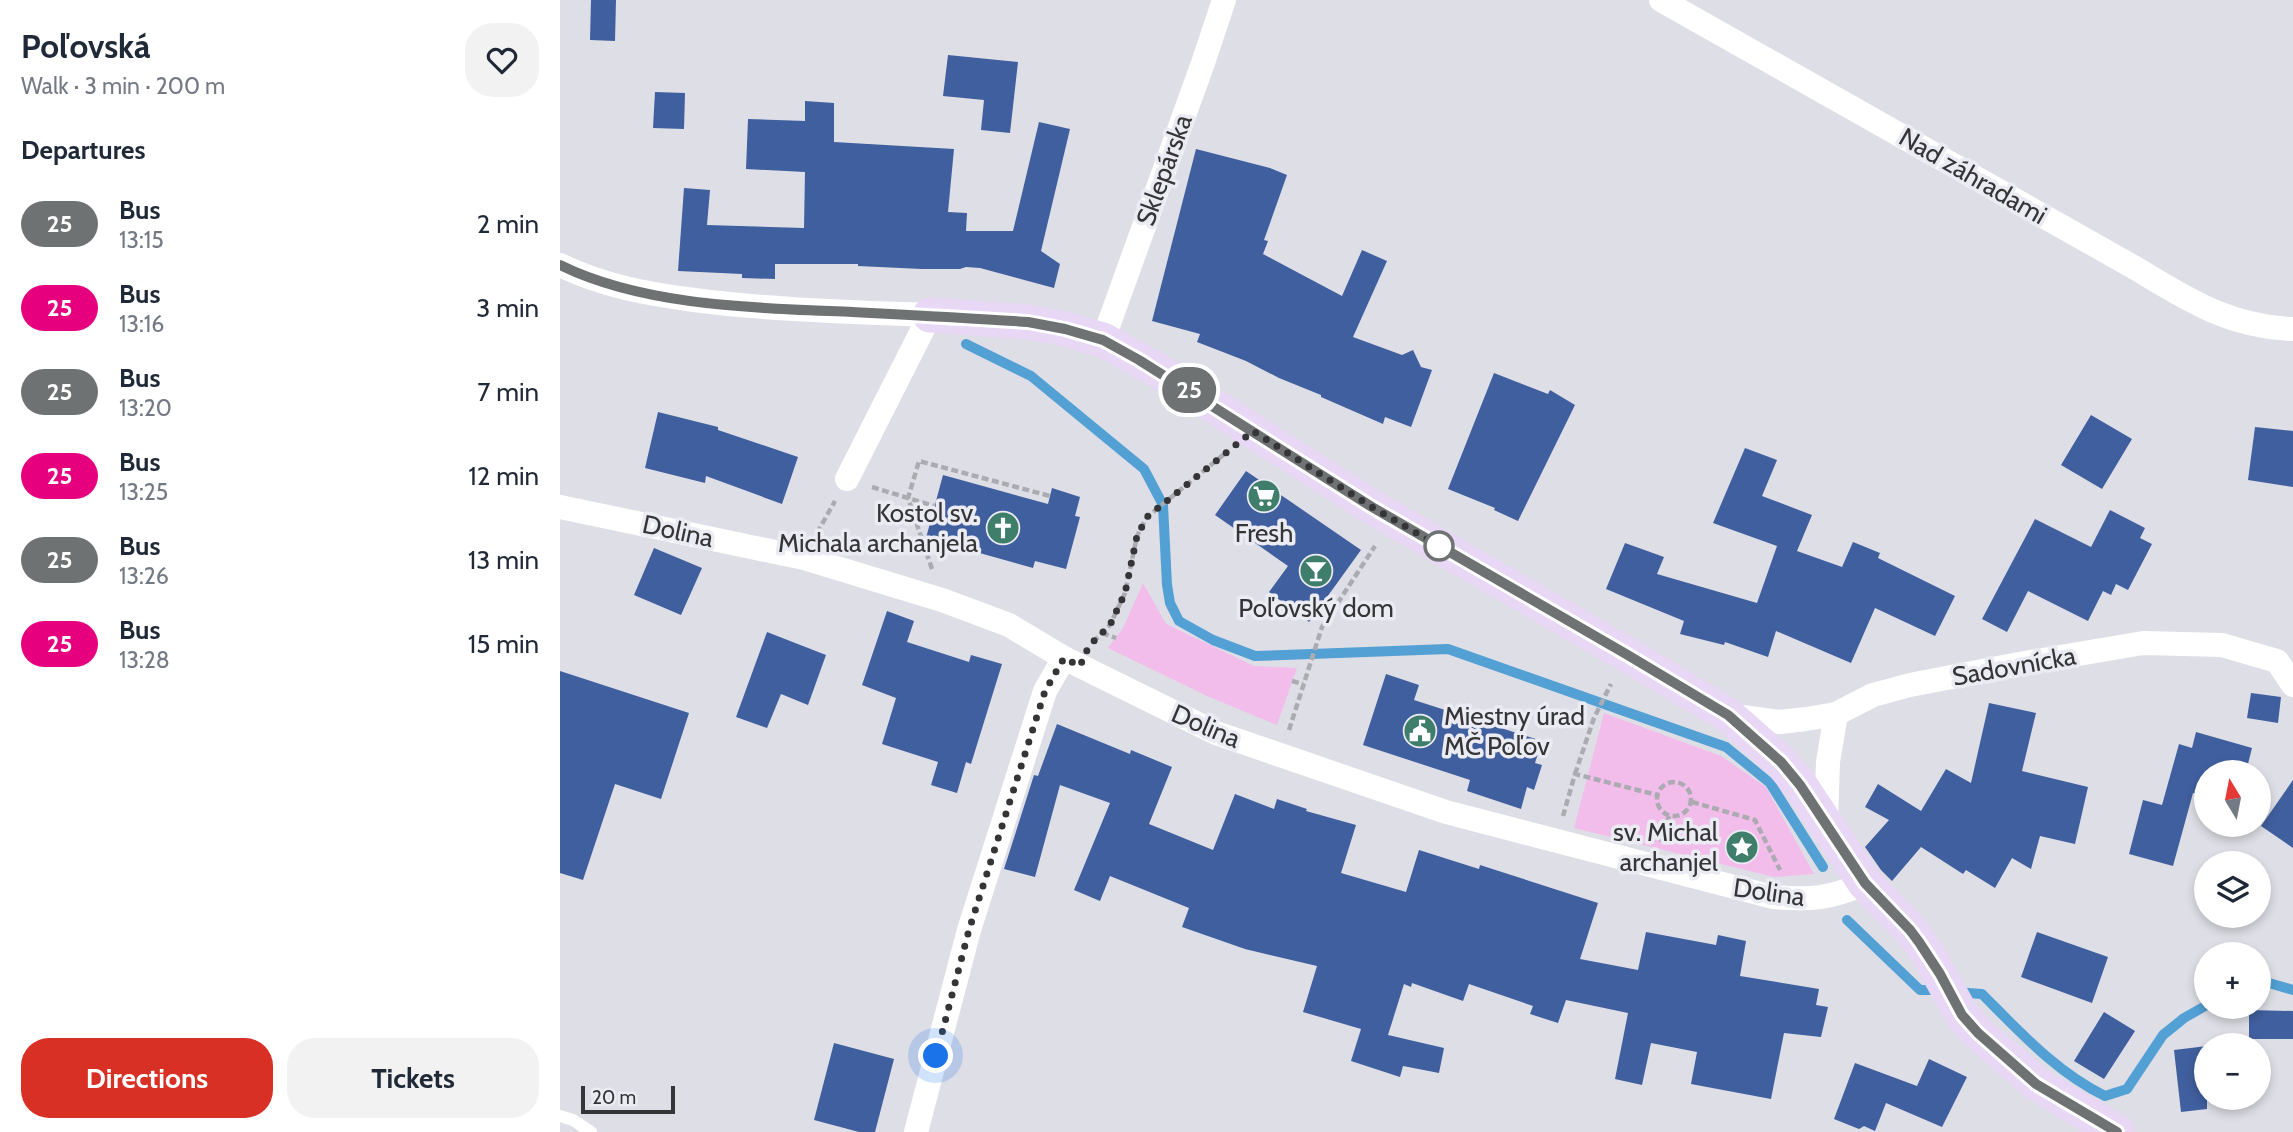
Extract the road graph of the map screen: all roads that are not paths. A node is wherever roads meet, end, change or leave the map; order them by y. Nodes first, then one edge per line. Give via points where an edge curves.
1 (1224, 0) edge
2 (1661, 0) edge
3 (560, 265) edge
4 (930, 315) junction
5 (2293, 328) edge
6 (1103, 340) junction
7 (848, 479) road end
8 (560, 507) edge
9 (1072, 662) junction
10 (2285, 662) edge
11 (2293, 685) edge
12 (1836, 714) junction
13 (1728, 715) junction
14 (1826, 822) junction
15 (1865, 883) junction
16 (560, 1116) edge
17 (591, 1132) edge
18 (916, 1132) edge
19 (2117, 1132) edge

1 - 6 street, Sklepárska
2 - 5 street, Nad záhradami via 2195,305 2238,320
3 - 4 street via 642,293 753,308
4 - 6 street via 1028,322
4 - 7 street
6 - 13 street via 1392,519
8 - 9 street, Dolina via 804,558 1009,625
9 - 15 street, Dolina via 1216,733 1446,812 1754,894 1793,899 1840,895
9 - 18 street via 1045,691 969,930
10 - 11 street, Sadovnícka
10 - 12 street, Sadovnícka via 2222,645 2143,643 1910,685 1873,695
12 - 13 street, Sadovnícka via 1780,722
12 - 14 street via 1828,762
13 - 14 street via 1781,762
14 - 15 street
15 - 19 street via 1910,930 1978,1033 2036,1084
16 - 17 lane

